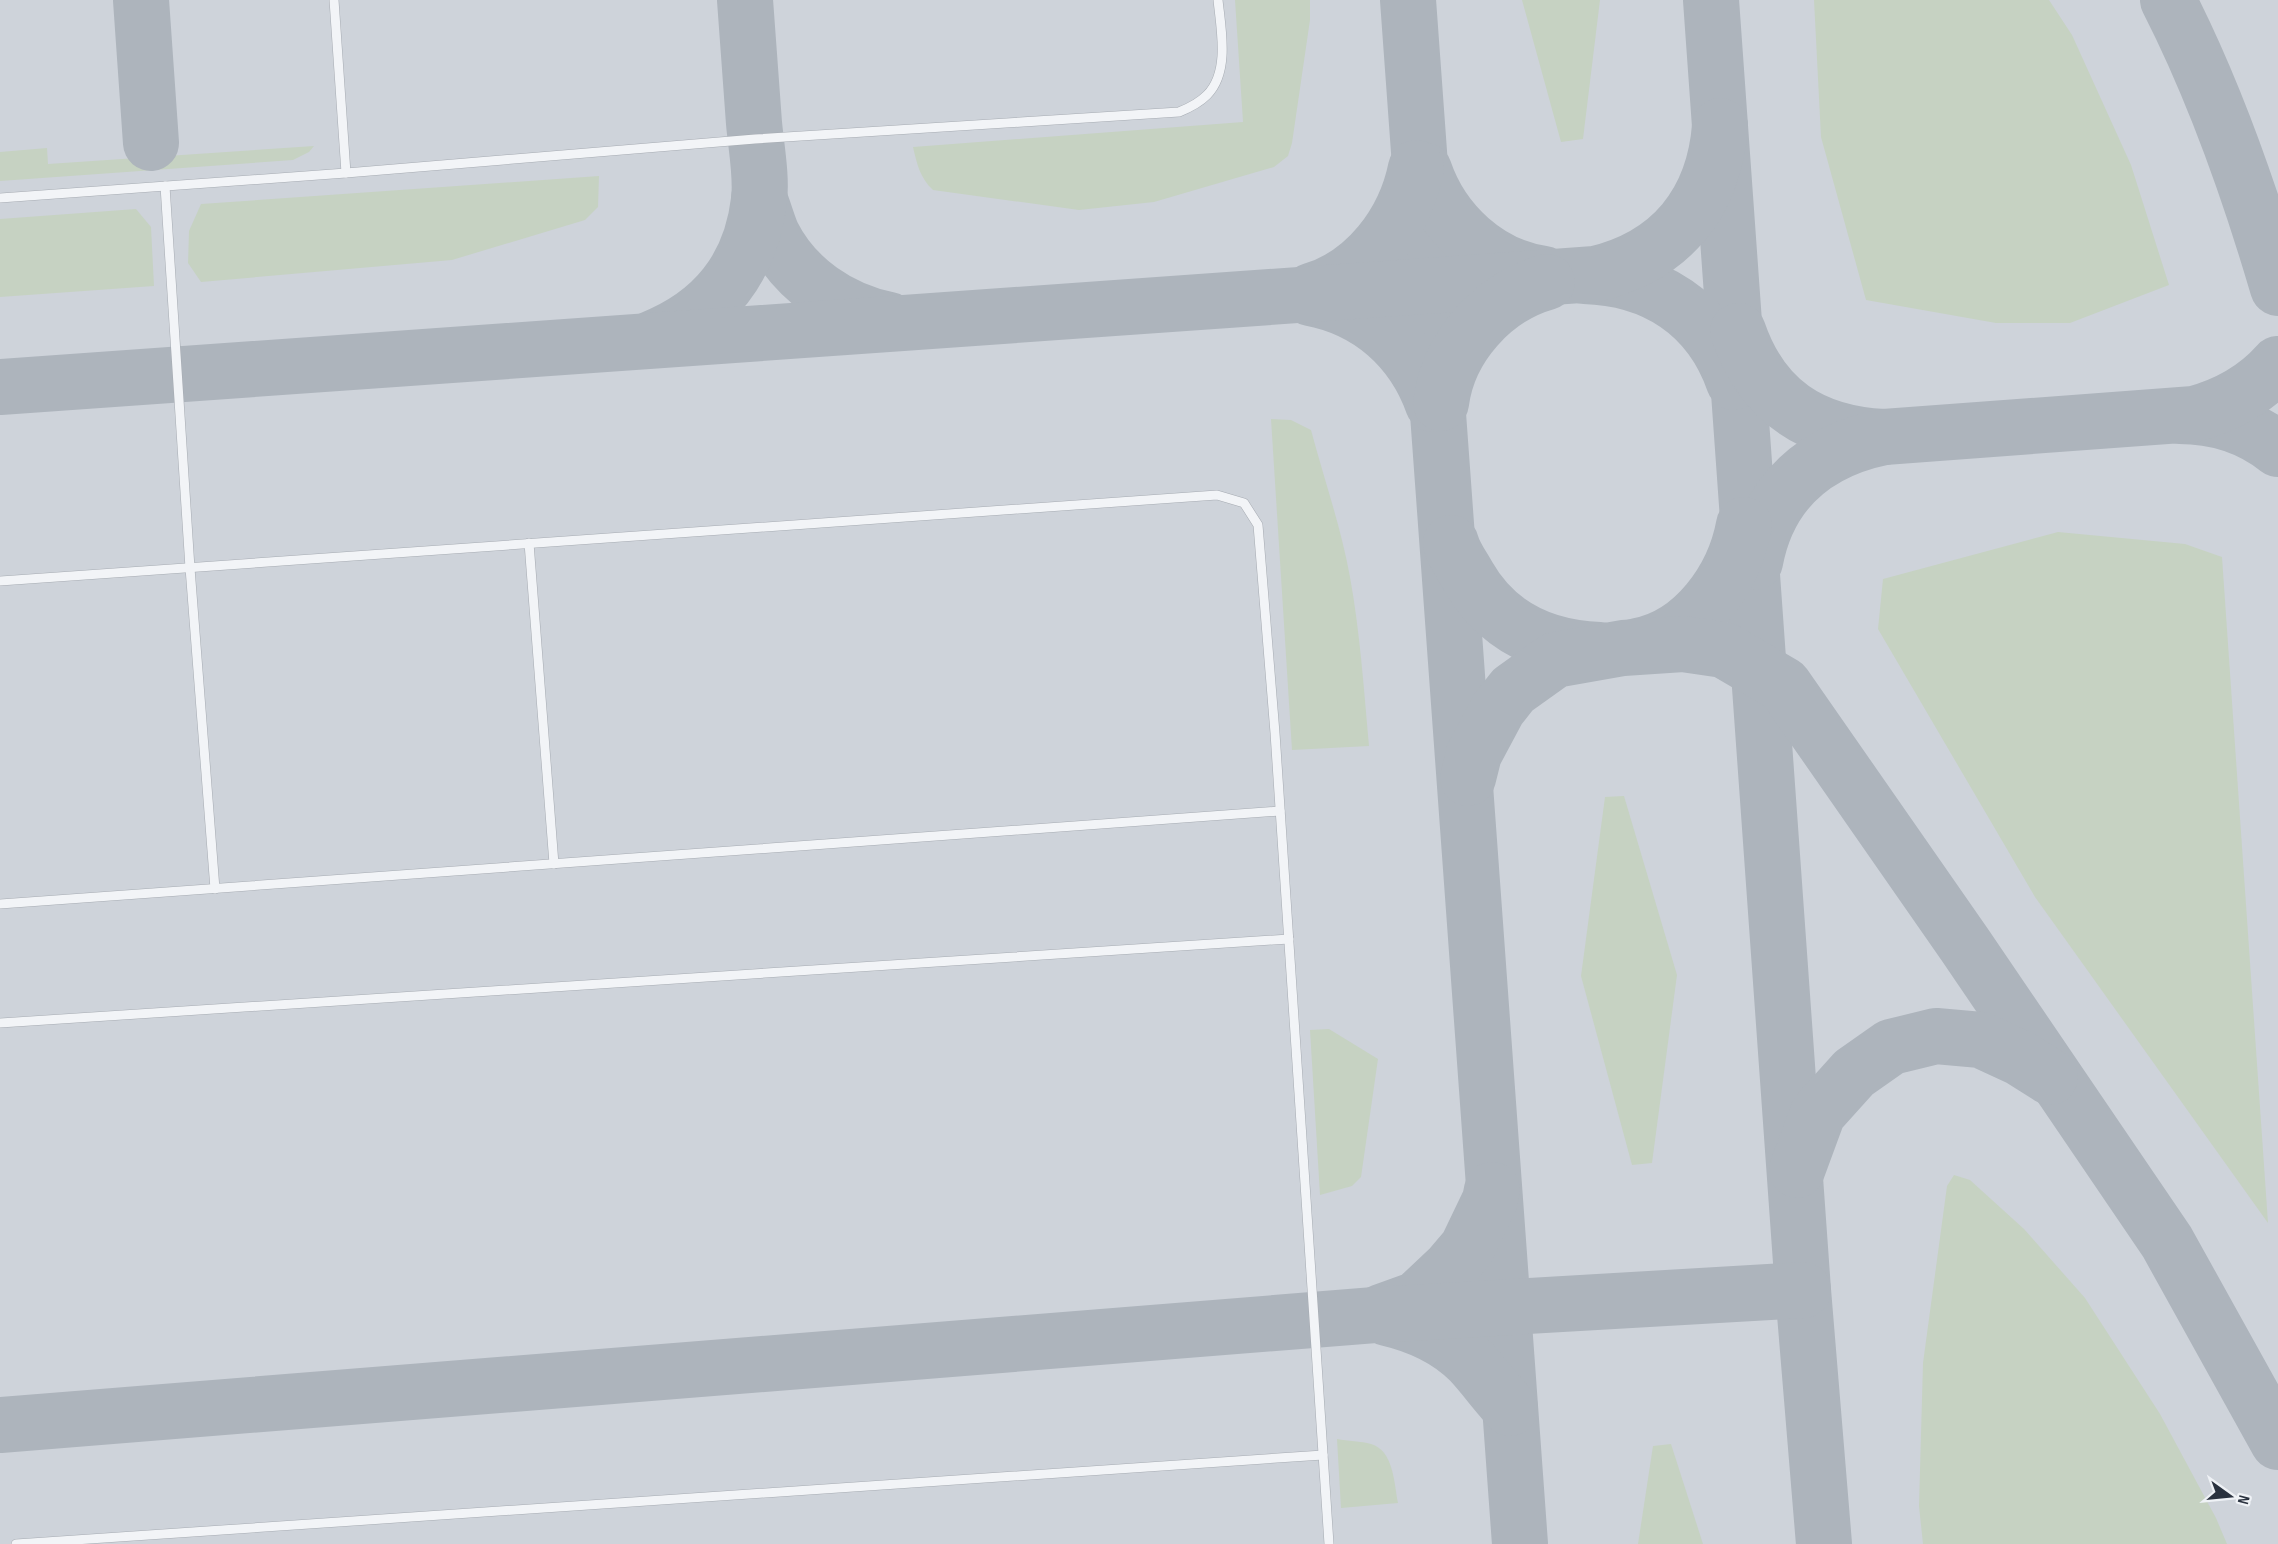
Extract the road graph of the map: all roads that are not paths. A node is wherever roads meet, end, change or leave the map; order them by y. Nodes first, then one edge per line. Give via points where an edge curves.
1 (334, 0) edge
2 (1218, 0) edge
3 (346, 173) junction
4 (165, 186) junction
5 (0, 198) edge
6 (529, 543) junction
7 (190, 568) junction
8 (0, 581) edge
9 (1280, 811) junction
10 (554, 864) junction
11 (215, 889) junction
12 (0, 904) edge
13 (1289, 939) junction
14 (0, 1023) edge
15 (1323, 1455) junction
16 (16, 1544) edge
17 (1329, 1544) edge

1 - 3 lane
2 - 3 lane via 1222,46 1219,73 1209,94 1179,112 755,139
3 - 4 lane
4 - 5 lane
4 - 7 lane
6 - 7 lane
6 - 9 lane via 1217,495 1244,503 1258,525
6 - 10 lane
7 - 8 lane
7 - 11 lane
9 - 10 lane
9 - 13 lane
10 - 11 lane
11 - 12 lane
13 - 14 lane
13 - 15 lane
15 - 16 lane
15 - 17 lane

